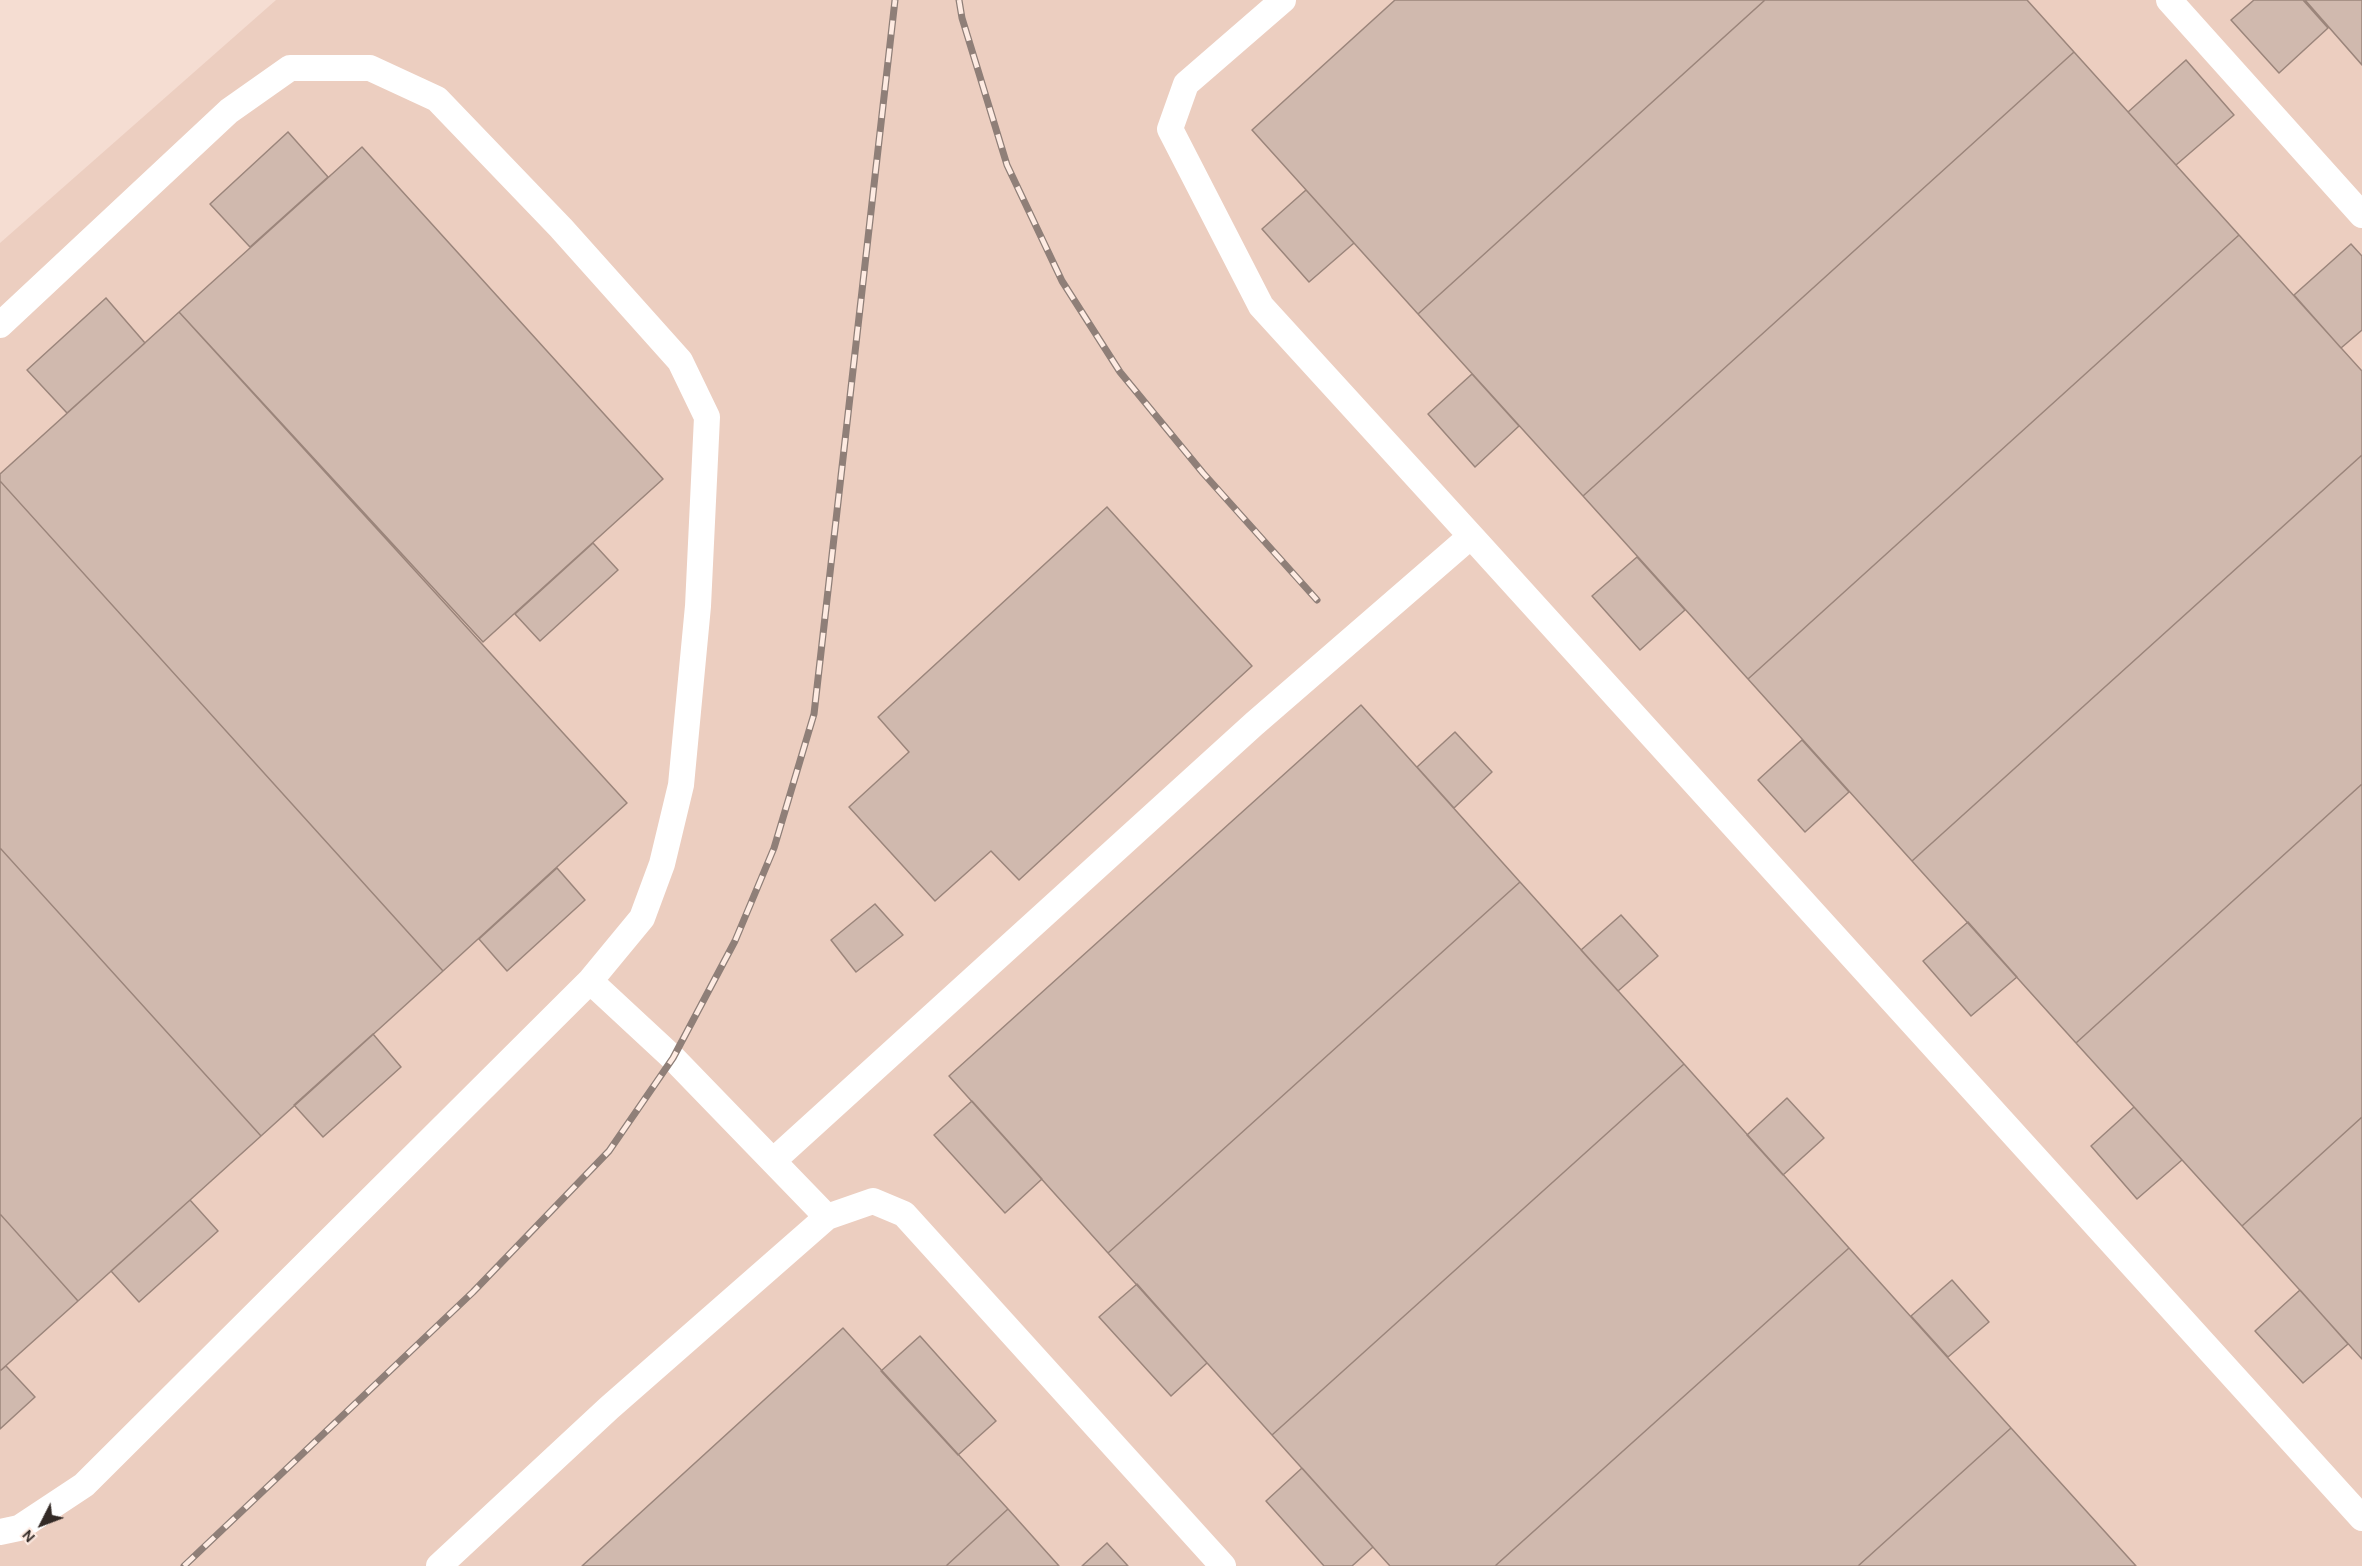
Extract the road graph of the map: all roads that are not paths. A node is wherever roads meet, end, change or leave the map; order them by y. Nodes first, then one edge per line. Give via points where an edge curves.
1 (1283, 0) edge
2 (2169, 0) edge
3 (2362, 215) edge
4 (0, 325) edge
5 (1472, 536) junction
6 (590, 981) junction
7 (773, 1161) junction
8 (827, 1216) junction
9 (2362, 1518) edge
10 (0, 1532) edge
11 (439, 1566) edge
12 (1223, 1566) edge

1 - 5 lane via 1186,84 1170,129 1261,306
2 - 3 lane
4 - 6 lane via 229,111 290,68 370,68 437,99 561,228 680,361 707,417 698,606 681,785 662,864 642,918
5 - 7 lane via 1254,724
5 - 9 lane
6 - 7 lane via 673,1058
6 - 10 lane via 84,1485 19,1528
7 - 8 lane
8 - 11 lane via 609,1408
8 - 12 lane via 873,1201 904,1214

